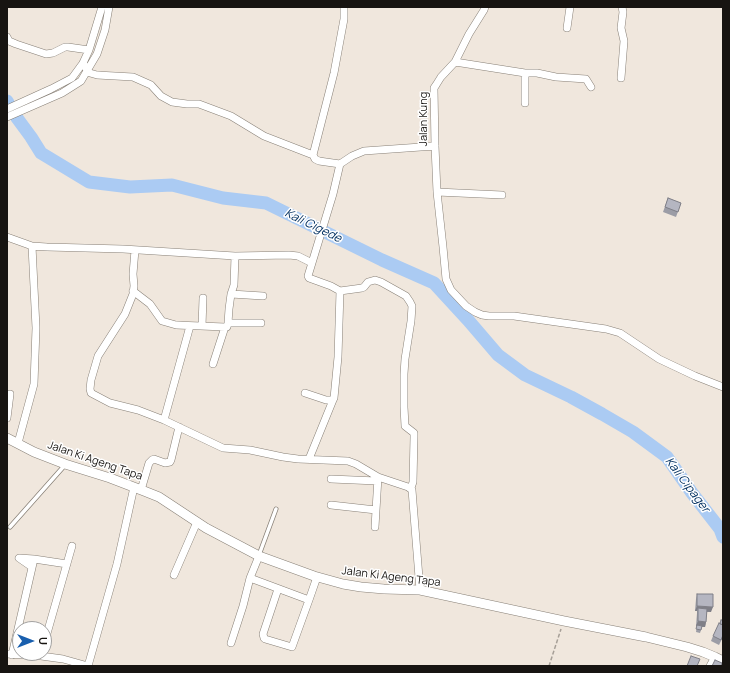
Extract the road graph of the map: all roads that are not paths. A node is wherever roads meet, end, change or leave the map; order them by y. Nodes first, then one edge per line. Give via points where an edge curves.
1 (102, 7) edge
2 (109, 7) edge
3 (344, 7) edge
4 (485, 7) edge
5 (570, 7) edge
6 (622, 7) edge
7 (568, 28) dead end
8 (7, 37) edge
9 (89, 50) junction
10 (455, 62) junction
11 (83, 63) junction
12 (87, 70) junction
13 (525, 72) junction
14 (621, 78) dead end
15 (591, 87) dead end
16 (525, 103) dead end
17 (7, 109) edge
18 (7, 117) edge
19 (435, 146) junction
20 (313, 155) junction
21 (340, 164) junction
22 (437, 192) junction
23 (502, 195) dead end
24 (7, 237) edge
25 (32, 246) junction
26 (136, 250) junction
27 (235, 256) junction
28 (312, 263) junction
29 (133, 291) junction
30 (340, 291) junction
31 (231, 294) junction
32 (263, 296) dead end
33 (203, 298) dead end
34 (261, 323) dead end
35 (226, 325) junction
36 (190, 326) junction
37 (202, 326) junction
38 (213, 364) dead end
39 (723, 386) edge
40 (305, 393) dead end
41 (10, 394) dead end
42 (333, 400) junction
43 (7, 418) edge
44 (164, 420) junction
45 (179, 427) junction
46 (7, 438) edge
47 (18, 443) junction
48 (308, 459) junction
49 (65, 464) junction
50 (331, 479) dead end
51 (377, 479) junction
52 (138, 488) junction
53 (411, 488) junction
54 (331, 505) dead end
55 (276, 509) dead end
56 (376, 510) junction
57 (197, 522) junction
58 (10, 527) dead end
59 (375, 527) dead end
60 (72, 546) dead end
61 (259, 556) junction
62 (34, 559) junction
63 (67, 564) junction
64 (32, 567) junction
65 (174, 574) dead end
66 (317, 577) junction
67 (250, 578) junction
68 (278, 589) junction
69 (420, 590) junction
70 (309, 600) junction
71 (51, 621) edge
72 (231, 643) dead end
73 (10, 654) edge
74 (52, 656) edge
75 (719, 659) edge
76 (88, 666) edge
77 (710, 666) edge

1 - 9 street
2 - 12 street via 97,54
3 - 20 street via 334,73
4 - 10 street, Jalan Kung
5 - 7 street
6 - 14 street via 621,28 624,41
8 - 9 street via 16,44 46,54 65,47
9 - 11 street
10 - 13 street
10 - 19 street, Jalan Kung via 434,88
11 - 12 street
11 - 17 street via 72,78
12 - 18 street via 81,81 62,93
12 - 20 street via 97,75 133,77 151,85 161,96 172,102 199,104 231,116 264,136
13 - 15 street via 586,79
13 - 16 street
19 - 21 street via 364,151
19 - 22 street, Jalan Kung
20 - 21 street via 319,161
21 - 28 street
22 - 23 street
22 - 39 street, Jalan Kung via 446,279 451,290 474,312 490,316 514,316 606,328 659,359
24 - 25 street
25 - 26 street
25 - 47 street via 36,328 34,384
26 - 27 street
26 - 29 street
27 - 28 street via 289,255 298,256
27 - 31 street
28 - 30 street via 309,277
29 - 36 street via 150,304 162,321
29 - 44 street via 125,314 98,356 90,391 110,403
30 - 42 street via 338,357
30 - 53 street via 362,288 375,280 406,296 412,306 404,374 405,426 414,433
31 - 32 street
31 - 35 street
33 - 37 street
34 - 35 street
35 - 37 street
35 - 38 street
36 - 37 street
36 - 44 street
40 - 42 street
41 - 43 street
42 - 48 street
44 - 45 street
45 - 48 street via 224,448
45 - 52 street via 170,462 152,460
46 - 47 street, Jalan Ki Ageng Tapa
47 - 49 street, Jalan Ki Ageng Tapa
48 - 51 street via 348,461
49 - 52 street, Jalan Ki Ageng Tapa
49 - 58 lane
50 - 51 street
51 - 53 street
51 - 56 street
52 - 57 street, Jalan Ki Ageng Tapa via 159,497
52 - 76 street
53 - 69 street
54 - 56 street
55 - 61 lane
56 - 59 street
57 - 61 street, Jalan Ki Ageng Tapa
57 - 65 street
60 - 63 street
61 - 66 street, Jalan Ki Ageng Tapa
61 - 67 street
62 - 63 street
62 - 64 street
62 - 64 street via 19,558
63 - 71 street
64 - 73 street
66 - 69 street, Jalan Ki Ageng Tapa via 361,587
66 - 70 street
67 - 68 street
67 - 72 street
68 - 70 street
68 - 70 street via 263,634 265,639 291,647
69 - 75 street, Jalan Ki Ageng Tapa via 646,637 687,647
74 - 76 street
75 - 77 street

